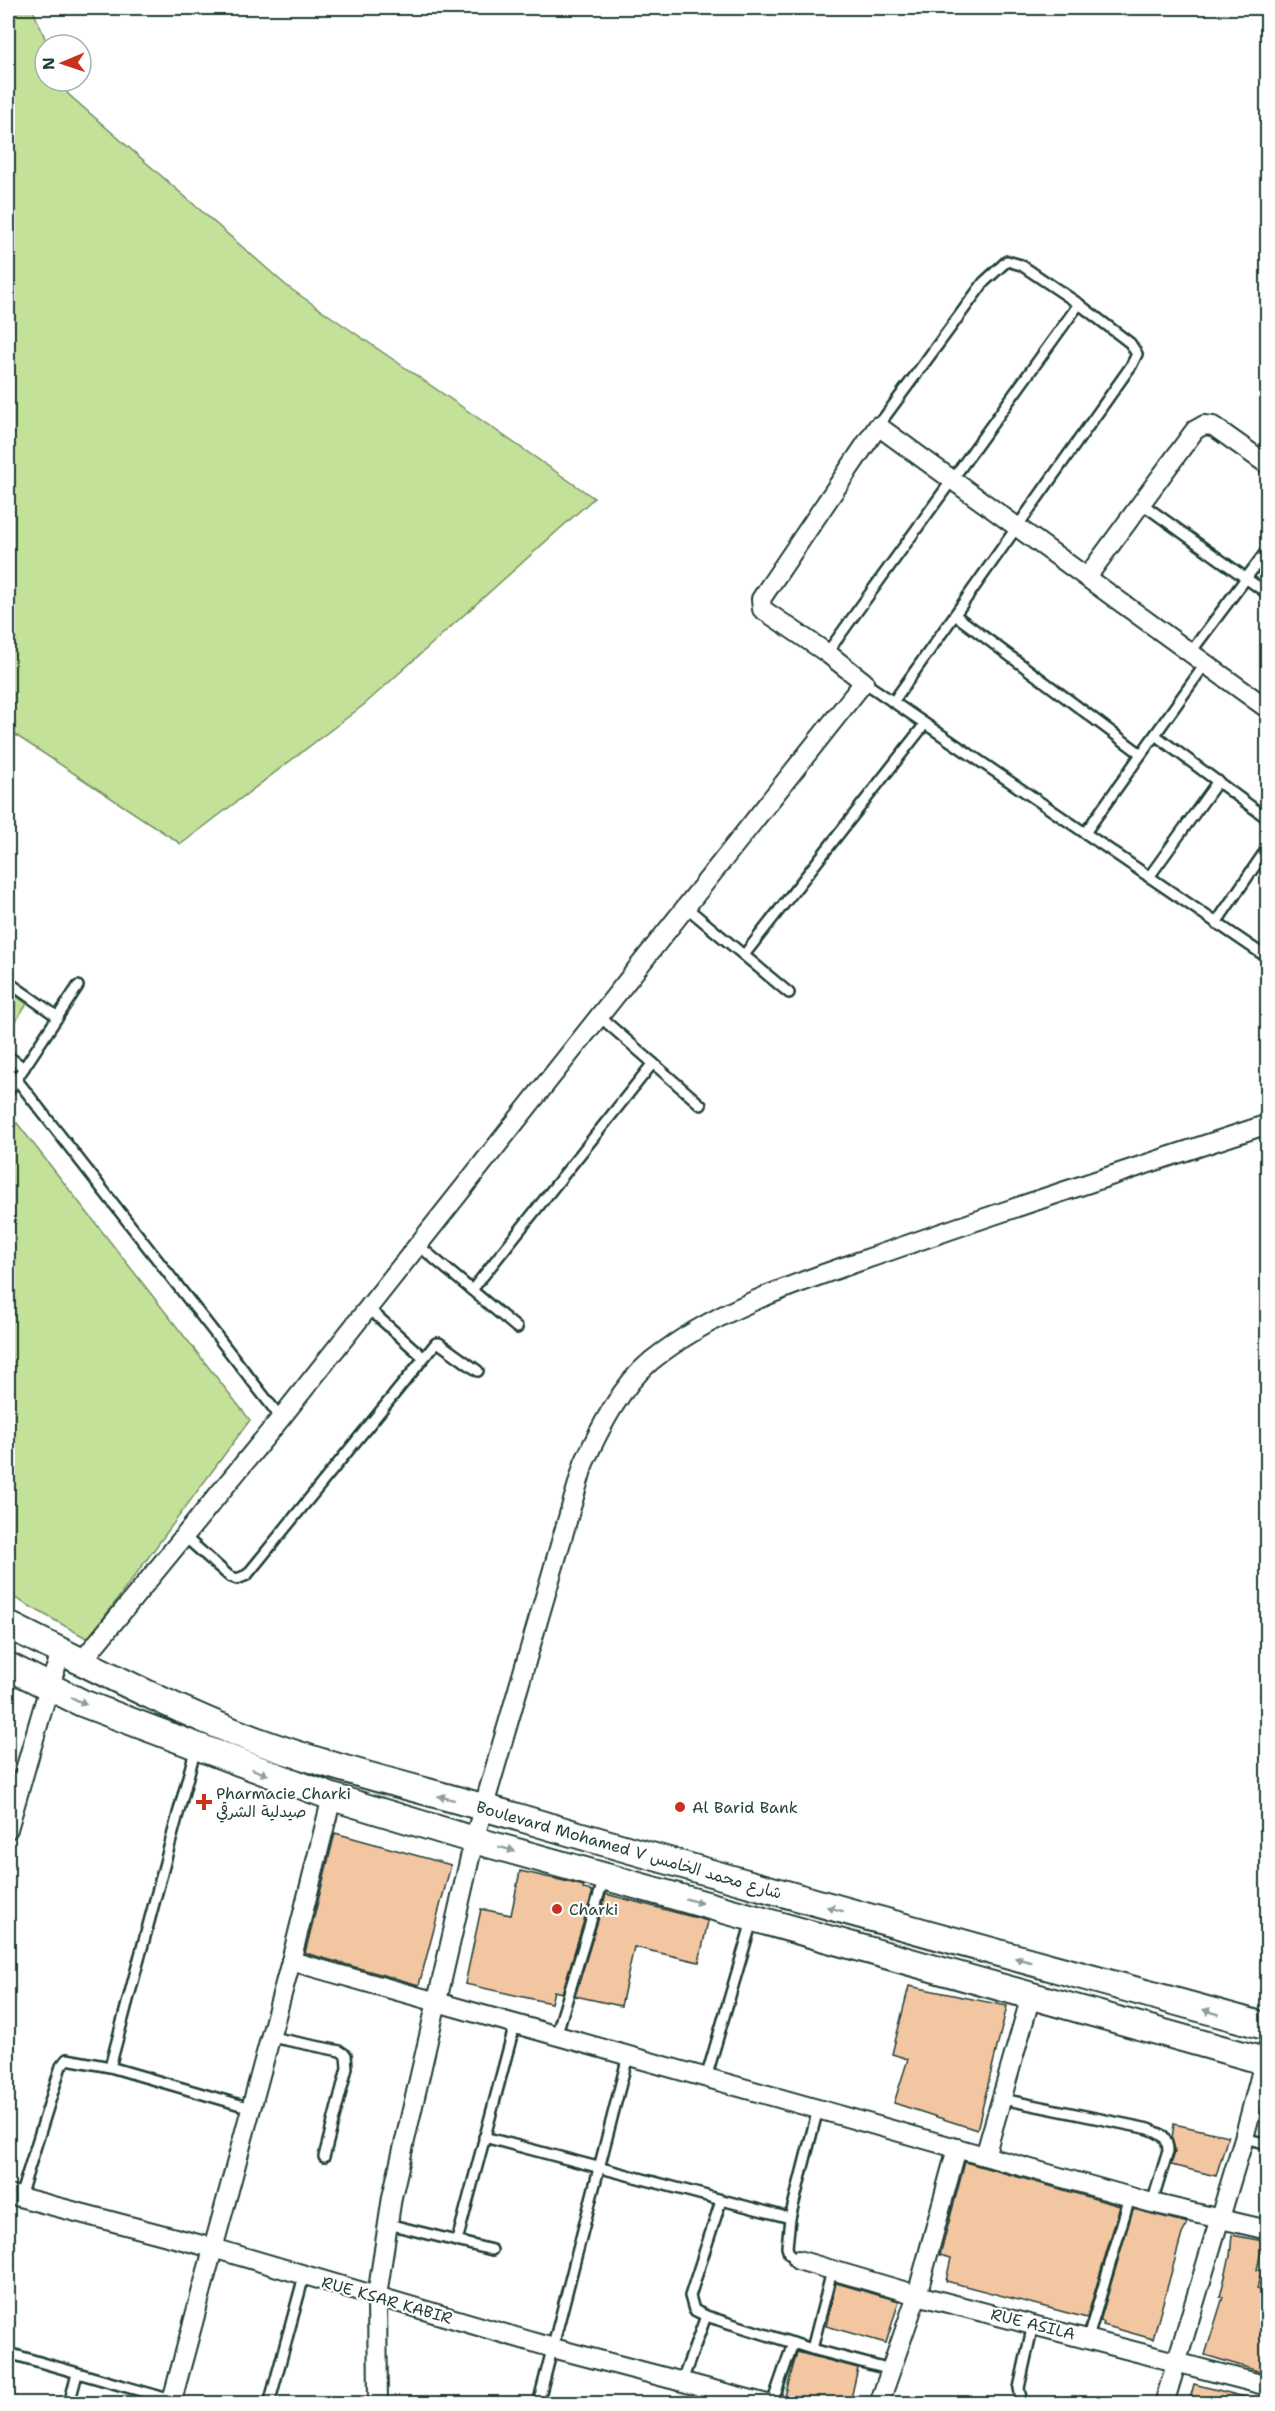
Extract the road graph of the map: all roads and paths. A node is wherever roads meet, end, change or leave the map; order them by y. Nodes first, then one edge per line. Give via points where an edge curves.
1 (1079, 304) junction
2 (878, 426) junction
3 (1268, 465) edge
4 (952, 480) junction
5 (1141, 503) junction
6 (1018, 528) junction
7 (1268, 549) edge
8 (1087, 578) junction
9 (1246, 579) junction
10 (1268, 594) edge
11 (955, 615) junction
12 (827, 653) junction
13 (1190, 653) junction
14 (1206, 663) junction
15 (864, 682) junction
16 (893, 702) junction
17 (1268, 708) edge
18 (925, 724) junction
19 (1155, 735) junction
20 (1141, 754) junction
21 (1218, 781) junction
22 (1268, 819) edge
23 (1084, 833) junction
24 (1268, 847) edge
25 (1149, 877) junction
26 (686, 906) junction
27 (1216, 923) junction
28 (744, 955) junction
29 (1268, 958) edge
30 (8, 982) edge
31 (78, 986) dead end
32 (789, 993) dead end
33 (599, 1016) junction
34 (58, 1017) junction
35 (8, 1056) edge
36 (653, 1063) junction
37 (24, 1068) junction
38 (16, 1080) junction
39 (8, 1092) edge
40 (701, 1105) dead end
41 (1268, 1124) edge
42 (418, 1245) junction
43 (472, 1290) junction
44 (368, 1308) junction
45 (518, 1328) dead end
46 (423, 1357) junction
47 (478, 1371) dead end
48 (280, 1418) junction
49 (184, 1536) junction
50 (8, 1625) edge
51 (72, 1656) junction
52 (8, 1666) edge
53 (49, 1687) junction
54 (196, 1747) junction
55 (332, 1797) junction
56 (485, 1808) junction
57 (8, 1829) edge
58 (474, 1840) junction
59 (605, 1875) junction
60 (753, 1918) junction
61 (291, 1961) junction
62 (1031, 1996) junction
63 (438, 2002) junction
64 (515, 2024) junction
65 (1268, 2027) edge
66 (556, 2036) junction
67 (271, 2037) junction
68 (628, 2056) junction
69 (1266, 2056) edge
70 (110, 2067) junction
71 (706, 2078) junction
72 (1002, 2099) junction
73 (251, 2108) junction
74 (818, 2109) junction
75 (484, 2137) junction
76 (1244, 2138) junction
77 (1268, 2144) edge
78 (957, 2148) junction
79 (985, 2156) junction
80 (324, 2157) dead end
81 (598, 2169) junction
82 (14, 2196) edge
83 (1130, 2197) junction
84 (721, 2202) junction
85 (1152, 2203) junction
86 (790, 2218) junction
87 (1220, 2218) junction
88 (388, 2224) junction
89 (1268, 2230) edge
90 (457, 2241) junction
91 (213, 2248) junction
92 (492, 2250) dead end
93 (798, 2260) joint
94 (832, 2271) junction
95 (304, 2276) junction
96 (917, 2295) junction
97 (376, 2296) junction
98 (706, 2316) junction
99 (1033, 2324) junction
100 (1088, 2338) junction
101 (793, 2343) junction
102 (553, 2348) junction
103 (812, 2349) junction
104 (8, 2354) edge
105 (1177, 2362) junction
106 (891, 2370) junction
107 (77, 2374) junction
108 (681, 2381) junction
109 (1268, 2386) edge
110 (171, 2402) edge
111 (69, 2403) edge
112 (268, 2403) edge
113 (378, 2403) edge
114 (538, 2403) edge
115 (770, 2403) edge
116 (879, 2403) edge
117 (1022, 2403) edge
118 (1164, 2403) edge

1 - 2 lane via 1021,265 1007,261 984,282
1 - 4 lane
1 - 6 lane via 1130,343 1137,354
2 - 4 street
2 - 12 street via 761,598 762,609
3 - 5 street via 1213,426 1204,425 1195,430
4 - 6 street
4 - 12 lane
5 - 8 street
5 - 9 lane
6 - 8 street
6 - 11 lane
7 - 9 lane
8 - 13 street
9 - 10 lane
9 - 13 lane
11 - 16 lane
11 - 20 lane
12 - 15 street
13 - 14 street
14 - 17 street
14 - 19 lane
15 - 16 lane
15 - 26 street
16 - 18 lane
18 - 23 lane
18 - 28 lane
19 - 20 lane
19 - 21 lane
20 - 23 lane
21 - 22 lane
21 - 25 lane
23 - 25 lane
24 - 27 lane
25 - 27 lane
26 - 28 lane
26 - 33 street
27 - 29 lane
28 - 32 lane
30 - 34 lane
31 - 34 lane
33 - 36 lane
33 - 42 street
34 - 37 lane
35 - 37 lane
36 - 40 lane
36 - 43 lane
37 - 38 lane
38 - 39 lane
38 - 48 lane
41 - 56 street via 784,1288 713,1321 649,1363 613,1409 584,1463
42 - 43 lane
42 - 44 street
43 - 45 lane
44 - 46 lane
44 - 48 street
46 - 47 lane via 437,1342
46 - 49 lane via 248,1575 237,1579 229,1576
48 - 49 street
49 - 51 street
50 - 51 street, Boulevard Mohamed V شارع محمد الخامس
51 - 53 street
56 -> 51 street, Boulevard Mohamed V شارع محمد الخامس via 258,1741
52 - 53 street, Boulevard Mohamed V شارع محمد الخامس
53 -> 54 street, Boulevard Mohamed V شارع محمد الخامس
53 - 57 street
54 -> 55 street, Boulevard Mohamed V شارع محمد الخامس
54 - 70 lane
55 - 58 street, Boulevard Mohamed V شارع محمد الخامس
55 - 61 street
56 - 58 street
65 -> 56 street, Boulevard Mohamed V شارع محمد الخامس via 758,1888
58 -> 59 street, Boulevard Mohamed V شارع محمد الخامس
58 - 63 street
59 -> 60 street, Boulevard Mohamed V شارع محمد الخامس
59 - 66 lane
60 - 62 street, Boulevard Mohamed V شارع محمد الخامس
60 - 71 lane
61 - 63 street
61 - 67 street
62 - 69 street, Boulevard Mohamed V شارع محمد الخامس
62 - 72 street
63 - 64 street
63 - 88 street
64 - 66 street
64 - 75 lane
66 - 68 street
67 - 73 street
67 - 80 lane via 346,2055 347,2068
68 - 71 street
68 - 81 lane
69 - 76 street
70 - 73 lane
70 - 82 lane via 73,2059 63,2062
71 - 74 street
72 - 79 street
72 - 85 lane via 1162,2134 1168,2151
73 - 91 street
74 - 78 street
74 - 86 lane
75 - 81 lane
75 - 90 lane
76 - 77 lane
76 - 87 street
78 - 79 street
78 - 96 street
79 - 83 street
81 - 84 lane
81 - 102 lane
82 - 91 street, RUE KSAR KABIR
83 - 85 street
83 - 100 lane
84 - 86 lane
84 - 98 lane via 690,2296 692,2307
85 - 87 street
86 - 93 lane via 787,2247
87 - 89 street
87 - 105 street
88 - 90 lane
88 - 97 street
90 - 92 lane
91 - 95 street, RUE KSAR KABIR
91 - 110 street
93 - 94 street, RUE ASILA
94 - 96 street, RUE ASILA
94 - 103 lane
95 - 97 street, RUE KSAR KABIR
95 - 112 lane
96 - 99 street, RUE ASILA
96 - 106 street
97 - 102 street, RUE KSAR KABIR
97 - 113 street
98 - 101 lane
98 - 108 lane
99 - 100 street, RUE ASILA
99 - 117 lane via 1019,2388
100 - 105 street, RUE ASILA
101 - 103 lane
101 - 115 lane
102 - 108 street, RUE KSAR KABIR
102 - 114 lane
103 - 106 lane
104 - 107 lane
105 - 109 street, RUE ASILA
105 - 118 street
106 - 116 street
107 - 110 lane
107 - 111 lane
108 - 115 street, RUE KSAR KABIR

